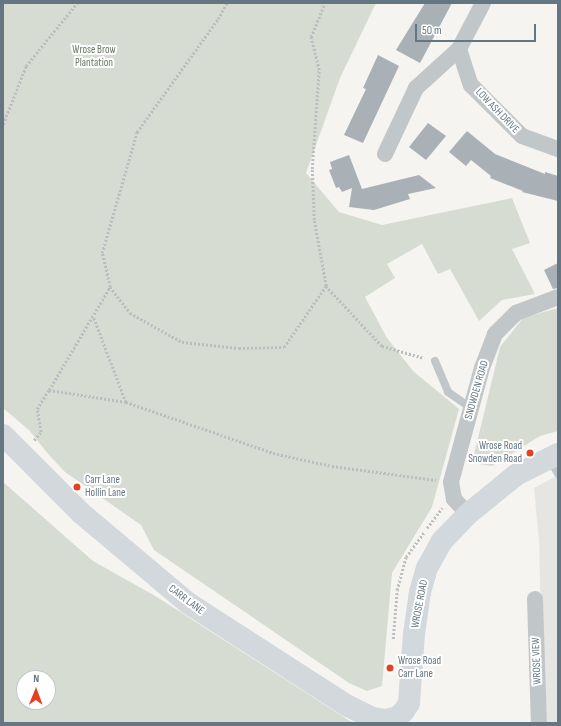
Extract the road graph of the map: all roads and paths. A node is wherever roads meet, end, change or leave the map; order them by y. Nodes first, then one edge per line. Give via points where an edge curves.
1 (77, 3) edge
2 (227, 3) edge
3 (325, 3) edge
4 (483, 3) edge
5 (459, 49) junction
6 (3, 124) edge
7 (558, 149) edge
8 (385, 154) dead end
9 (326, 286) junction
10 (110, 287) junction
11 (558, 297) edge
12 (94, 318) junction
13 (435, 361) joint
14 (49, 390) junction
15 (126, 402) junction
16 (471, 408) junction
17 (41, 432) dead end
18 (3, 435) edge
19 (555, 462) edge
20 (452, 488) junction
21 (468, 514) junction
22 (535, 599) dead end
23 (393, 641) dead end
24 (399, 720) edge
25 (539, 723) edge

1 - 6 path via 26,66
2 - 10 path via 137,132 102,253
3 - 9 path via 311,37 319,70 312,169 314,220
4 - 5 street
5 - 7 street, LOW ASH DRIVE via 471,85 522,136
5 - 8 street via 416,88
9 - 10 path via 284,347 239,348 182,342 130,313
9 - 13 path via 382,346
10 - 12 path
11 - 16 street, SNOWDEN ROAD via 516,313 495,334
12 - 14 path
12 - 15 path
13 - 16 lane via 448,392
14 - 15 path
14 - 17 path via 37,410
15 - 20 path via 273,453
16 - 20 street, SNOWDEN ROAD
18 - 24 street, CARR LANE via 81,512 188,603 348,706 372,718
19 - 21 street, WROSE ROAD via 516,475
20 - 21 street via 454,499
20 - 23 path via 406,558 397,590
21 - 24 street, WROSE ROAD via 442,541 427,568 420,592 414,634 409,703
22 - 25 street, WROSE VIEW

